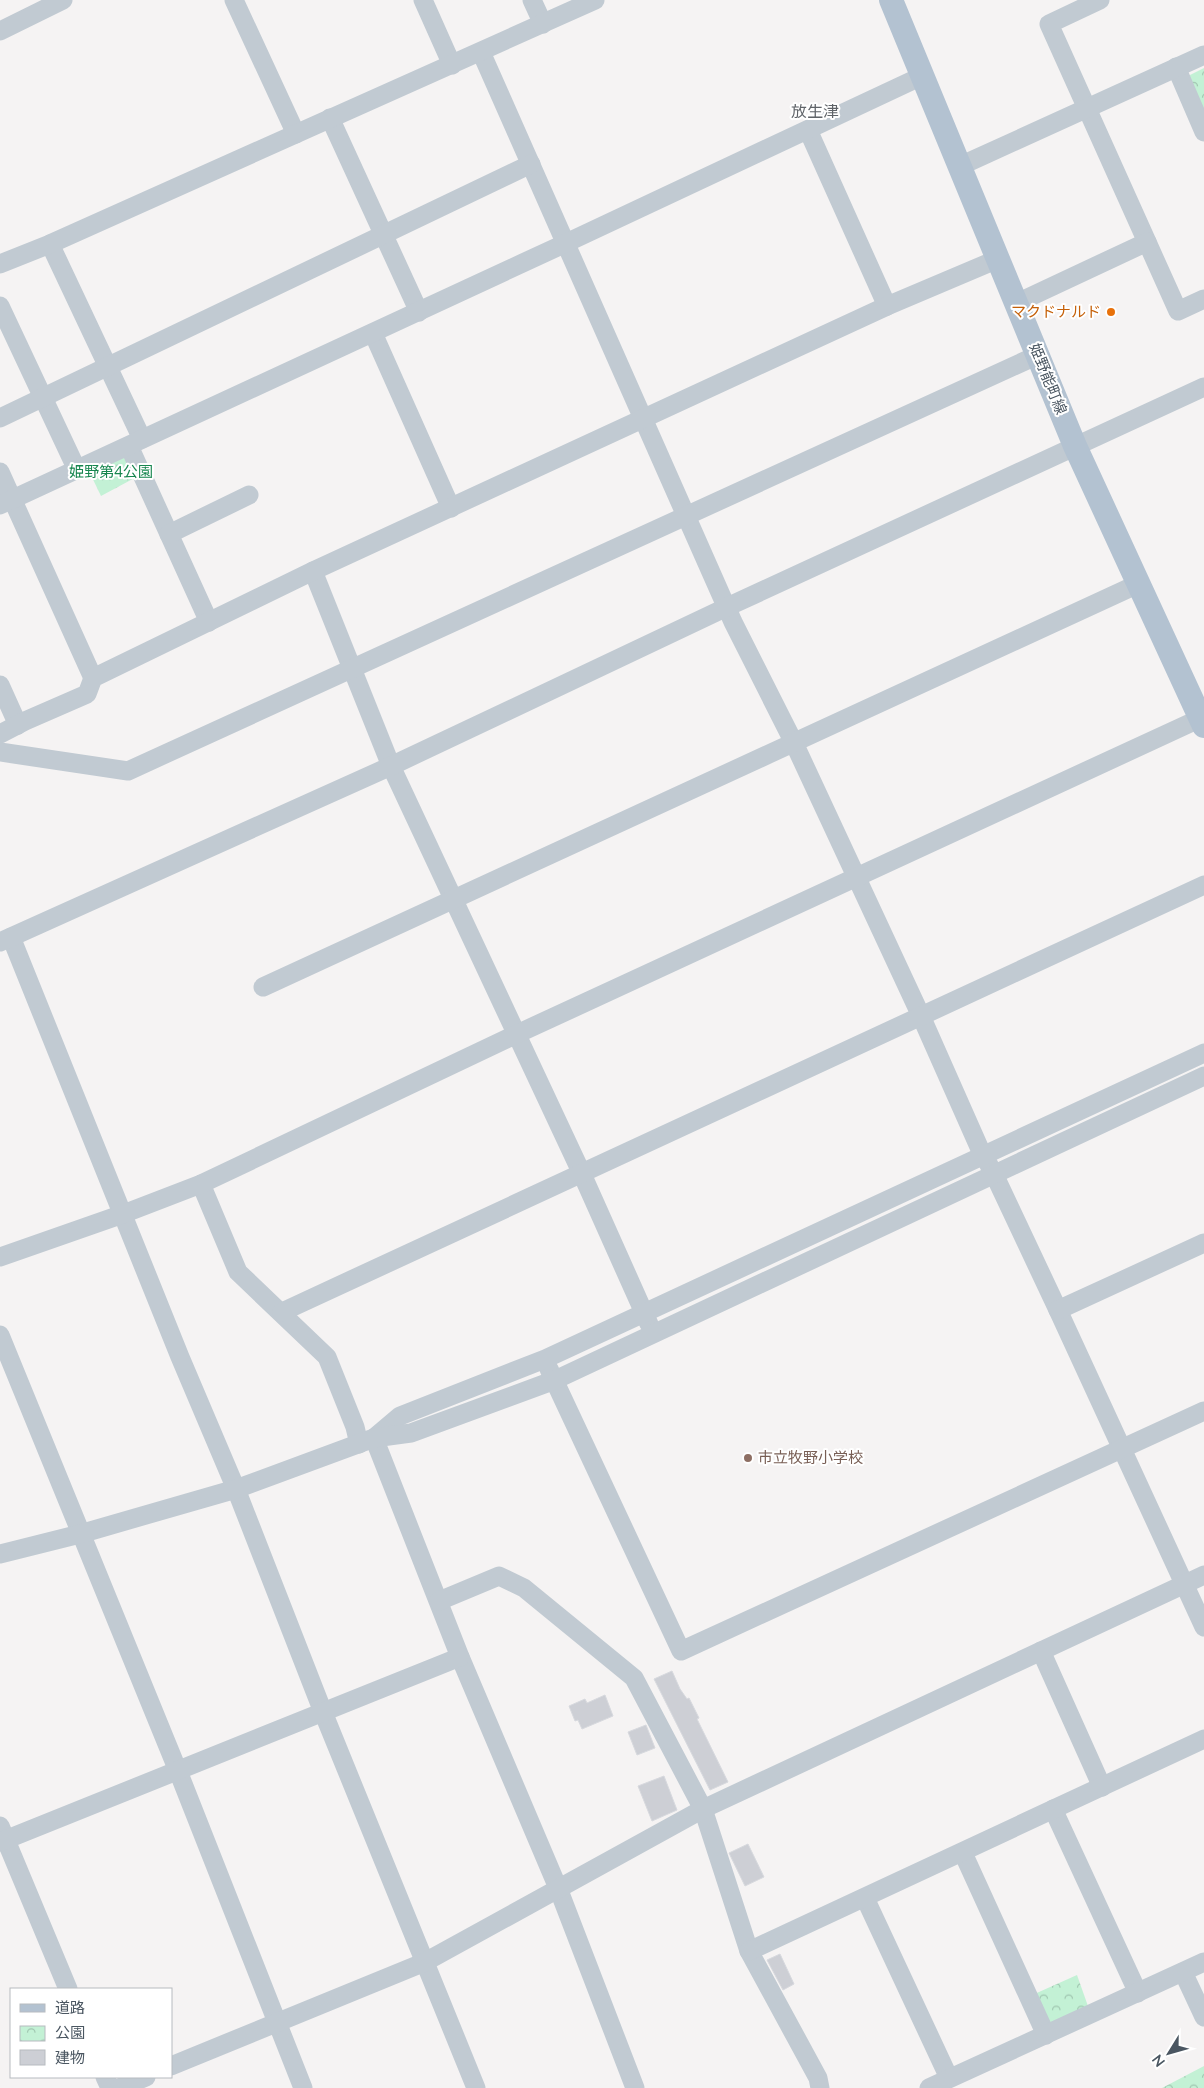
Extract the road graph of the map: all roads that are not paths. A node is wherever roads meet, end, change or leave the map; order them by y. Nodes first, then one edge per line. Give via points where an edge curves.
1 (64, 0) edge
2 (234, 0) edge
3 (423, 0) edge
4 (532, 0) edge
5 (595, 0) edge
6 (891, 0) edge
7 (1100, 0) edge
8 (543, 24) junction
9 (0, 31) edge
10 (481, 52) junction
11 (1204, 55) edge
12 (452, 65) junction
13 (1176, 67) junction
14 (922, 76) junction
15 (1087, 108) junction
16 (330, 118) junction
17 (808, 130) junction
18 (1204, 132) edge
19 (296, 134) junction
20 (531, 164) junction
21 (960, 166) junction
22 (384, 235) junction
23 (1147, 242) junction
24 (50, 244) junction
25 (566, 244) junction
26 (998, 259) junction
27 (0, 264) edge
28 (1204, 299) edge
29 (1016, 303) junction
30 (0, 306) edge
31 (887, 306) junction
32 (418, 312) junction
33 (373, 332) junction
34 (1038, 355) junction
35 (108, 367) junction
36 (1204, 387) edge
37 (43, 397) junction
38 (0, 418) edge
39 (644, 420) junction
40 (136, 442) junction
41 (1075, 446) junction
42 (77, 470) junction
43 (0, 472) edge
44 (250, 495) dead end
45 (6, 502) edge
46 (451, 508) junction
47 (687, 517) junction
48 (169, 534) junction
49 (313, 571) junction
50 (1138, 584) junction
51 (727, 607) junction
52 (209, 622) junction
53 (352, 668) junction
54 (93, 678) junction
55 (0, 685) edge
56 (1202, 722) edge
57 (18, 724) junction
58 (0, 734) edge
59 (794, 743) junction
60 (0, 752) edge
61 (391, 766) junction
62 (857, 878) junction
63 (1204, 885) edge
64 (453, 898) junction
65 (5, 939) edge
66 (263, 987) dead end
67 (921, 1016) junction
68 (517, 1034) junction
69 (1204, 1053) edge
70 (1204, 1076) edge
71 (984, 1156) junction
72 (582, 1174) junction
73 (994, 1174) junction
74 (201, 1184) junction
75 (123, 1214) junction
76 (1204, 1243) edge
77 (0, 1257) edge
78 (1058, 1310) junction
79 (282, 1312) junction
80 (644, 1313) junction
81 (654, 1334) junction
82 (0, 1335) edge
83 (545, 1359) junction
84 (554, 1380) junction
85 (1204, 1411) edge
86 (367, 1441) junction
87 (1122, 1449) junction
88 (236, 1489) junction
89 (80, 1534) junction
90 (0, 1554) edge
91 (1204, 1574) edge
92 (1183, 1584) junction
93 (439, 1601) junction
94 (1204, 1627) edge
95 (1041, 1651) junction
96 (460, 1657) junction
97 (323, 1712) junction
98 (1204, 1739) edge
99 (178, 1771) junction
100 (1102, 1787) junction
101 (703, 1809) junction
102 (1053, 1809) junction
103 (2, 1836) edge
104 (962, 1853) junction
105 (558, 1888) junction
106 (865, 1898) junction
107 (749, 1952) junction
108 (425, 1962) junction
109 (1204, 1962) edge
110 (1183, 1972) junction
111 (68, 1988) edge
112 (1138, 1993) junction
113 (1204, 2017) edge
114 (278, 2022) junction
115 (1046, 2036) junction
116 (172, 2066) edge
117 (144, 2078) edge
118 (949, 2078) junction
119 (119, 2088) edge
120 (303, 2088) edge
121 (476, 2088) edge
122 (635, 2088) edge
123 (820, 2088) edge
124 (929, 2088) edge

1 - 9 street
2 - 19 street
3 - 12 street
4 - 8 street
5 - 8 street
6 - 14 main road, 姫野能町線
7 - 15 street via 1049,24
8 - 10 street
10 - 12 street
10 - 20 street
11 - 13 street
12 - 16 street
13 - 15 street
13 - 18 street
14 - 17 street
14 - 21 main road, 姫野能町線
15 - 21 street
15 - 23 street
16 - 19 street
16 - 22 street
17 - 25 street
17 - 31 street
19 - 24 street
20 - 22 street
20 - 25 street
21 - 26 main road, 姫野能町線
22 - 32 street
22 - 35 street
23 - 28 street via 1178,311
23 - 29 street
24 - 27 street
24 - 35 street
25 - 32 street
25 - 39 street
26 - 29 main road, 姫野能町線
26 - 31 street
29 - 34 main road, 姫野能町線
30 - 37 street
31 - 39 street
32 - 33 street
33 - 40 street
33 - 46 street
34 - 41 main road, 姫野能町線
34 - 47 street
35 - 37 street
35 - 40 street
36 - 41 street
37 - 38 street
37 - 42 street
39 - 46 street
39 - 47 street
40 - 42 street
40 - 48 street
41 - 50 main road, 姫野能町線
41 - 51 street
42 - 45 street
43 - 45 street
44 - 48 street
45 - 54 street
46 - 49 street
47 - 51 street
47 - 53 street
48 - 52 street
49 - 52 street
49 - 53 street
50 - 56 main road, 姫野能町線
50 - 59 street
51 - 59 street
51 - 61 street
52 - 54 street
53 - 60 street via 128,771
53 - 61 street
54 - 57 street via 87,694
55 - 57 street
56 - 62 street
57 - 58 street
59 - 62 street
59 - 64 street
61 - 64 street
61 - 65 street
62 - 67 street
62 - 68 street
63 - 67 street
64 - 66 street
64 - 68 street
65 - 75 street
67 - 71 street
67 - 72 street
68 - 72 street
68 - 74 street
69 - 71 street
70 - 73 street
71 - 73 street
71 - 80 street
72 - 79 street
72 - 80 street
73 - 78 street
73 - 81 street
74 - 75 street
74 - 79 street via 238,1272
75 - 77 street
75 - 88 street
76 - 78 street
78 - 87 street
79 - 86 street via 327,1357 355,1427
80 - 81 street
80 - 83 street
81 - 84 street
82 - 89 street
83 - 84 street
83 - 86 street via 400,1416
84 - 86 street via 411,1433
84 - 87 street via 681,1651
85 - 87 street
86 - 88 street
86 - 93 street
87 - 92 street
88 - 89 street
88 - 97 street
89 - 90 street
89 - 99 street
91 - 92 street
92 - 94 street
92 - 95 street
93 - 96 street
93 - 101 street via 499,1576 524,1588 634,1678
95 - 100 street
95 - 101 street
96 - 97 street
96 - 105 street
97 - 99 street
97 - 108 street
98 - 100 street
99 - 103 street
99 - 114 street
100 - 102 street
101 - 105 street
101 - 107 street
102 - 104 street
102 - 112 street
103 - 111 street
104 - 106 street
104 - 115 street
105 - 108 street
105 - 122 street
106 - 107 street
106 - 118 street
107 - 123 street via 818,2078
108 - 114 street
108 - 121 street
109 - 110 street
110 - 112 street
110 - 113 street
112 - 115 street
114 - 116 street
114 - 120 street
115 - 118 street
117 - 119 street
118 - 124 street

